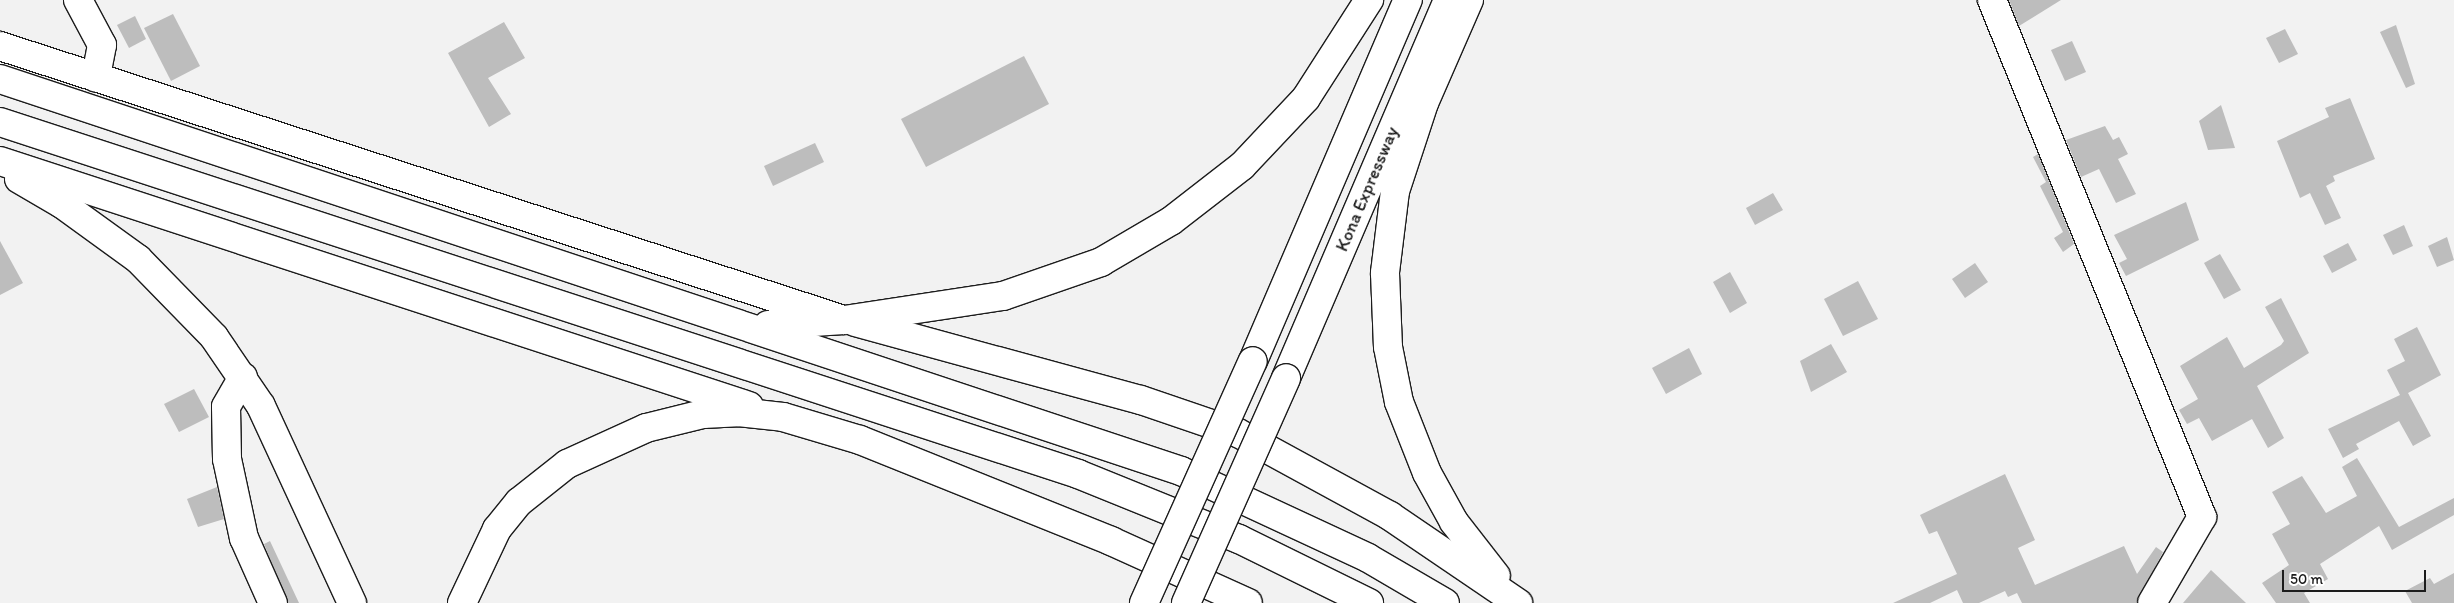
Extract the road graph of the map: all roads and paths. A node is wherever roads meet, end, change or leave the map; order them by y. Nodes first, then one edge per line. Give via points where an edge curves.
1 (78, 0) edge
2 (1369, 0) edge
3 (1408, 0) edge
4 (1448, 0) edge
5 (1469, 0) edge
6 (1992, 0) edge
7 (0, 46) edge
8 (96, 77) junction
9 (0, 79) edge
10 (0, 122) edge
11 (0, 161) edge
12 (0, 170) edge
13 (844, 320) junction
14 (741, 323) junction
15 (242, 377) junction
16 (783, 417) junction
17 (273, 603) edge
18 (352, 603) edge
19 (462, 603) edge
20 (1144, 603) edge
21 (1186, 603) edge
22 (1248, 603) edge
23 (1369, 603) edge
24 (1445, 603) edge
25 (1519, 603) edge
26 (2152, 603) edge

1 - 8 main road via 102,45
2 - 13 main road via 1332,64 1280,129 1242,166 1171,221 1101,262 1003,296
3 - 20 main road, Kona Expressway, bridge via 1253,361
4 - 21 main road, Kona Expressway, bridge
5 - 25 main road via 1424,103 1395,191 1385,273 1388,347 1399,402 1427,472 1454,522
6 - 26 main road via 2202,517
7 - 8 main road
8 - 13 main road
9 - 14 main road
10 - 23 main road via 1078,474 1239,538
11 - 16 main road
12 - 15 main road via 62,204 138,259 214,337
13 - 14 main road
13 - 25 main road via 1141,400 1238,433 1411,529
14 - 24 main road via 1181,471 1368,558
15 - 17 main road via 226,408 227,459 244,538
15 - 18 main road via 284,450
16 - 19 main road via 738,412 703,414 646,428 589,450 519,502 480,558
16 - 22 main road via 894,453 1112,541

